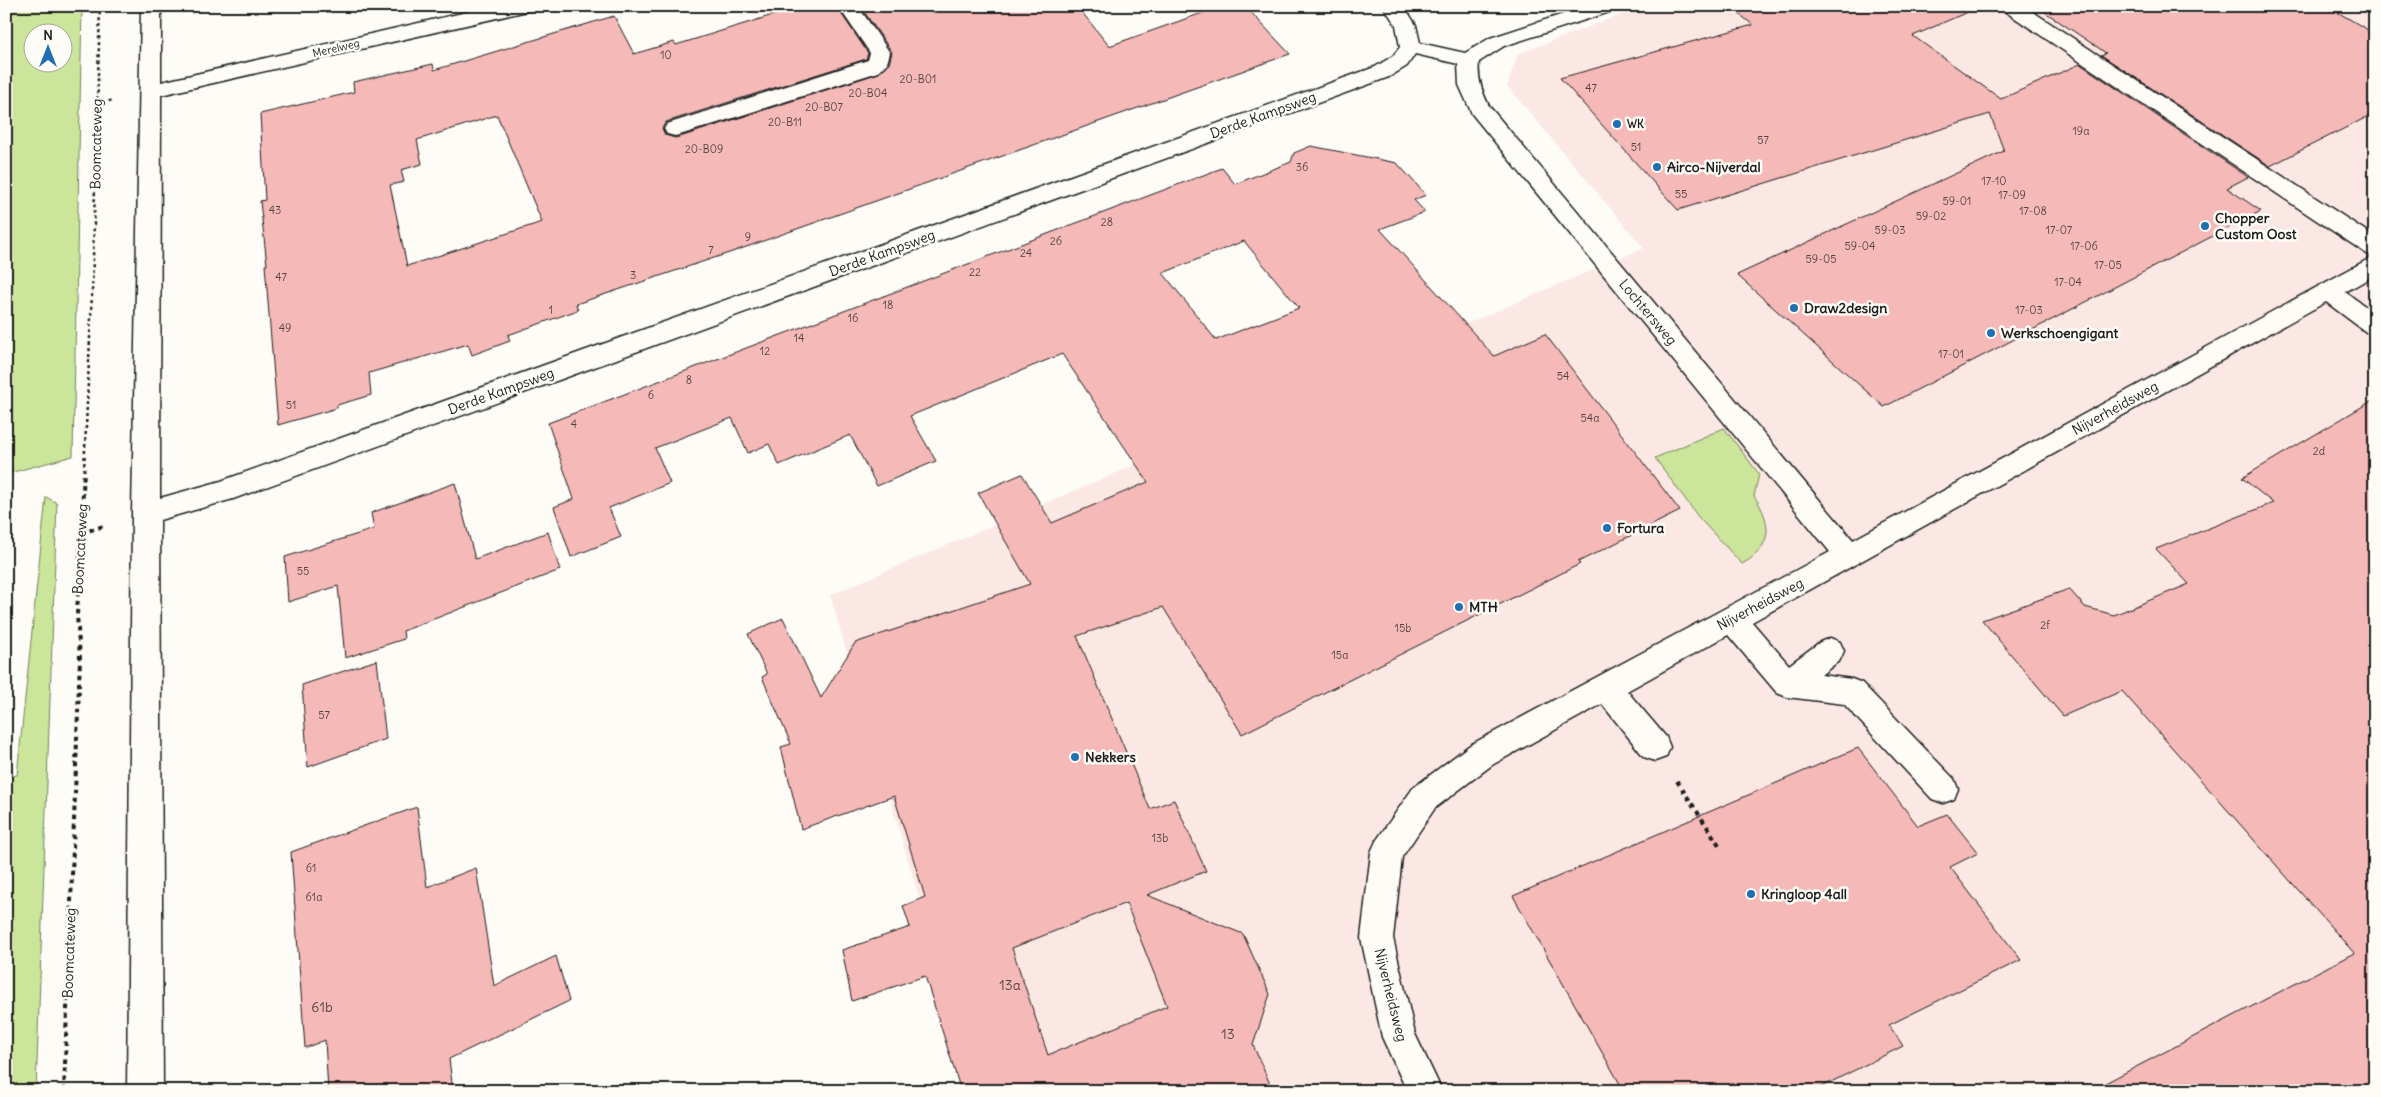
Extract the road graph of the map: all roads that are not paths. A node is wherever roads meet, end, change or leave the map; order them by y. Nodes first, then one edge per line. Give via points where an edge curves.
1 (151, 6) edge
2 (523, 6) edge
3 (848, 6) edge
4 (1393, 6) edge
5 (1609, 6) edge
6 (2010, 6) edge
7 (1410, 47) junction
8 (1469, 60) junction
9 (149, 91) junction
10 (675, 129) dead end
11 (2375, 248) edge
12 (2369, 275) edge
13 (2327, 291) junction
14 (2375, 326) edge
15 (146, 513) junction
16 (1849, 555) junction
17 (1732, 619) junction
18 (1830, 651) dead end
19 (1787, 684) junction
20 (1606, 687) junction
21 (1655, 747) road end
22 (1943, 789) dead end
23 (145, 1091) edge
24 (1425, 1091) edge

1 - 9 street
2 - 9 street, Merelweg
3 - 10 street via 880,53 877,63 870,68
4 - 7 street via 1411,34
5 - 8 street via 1497,42
6 - 11 street
7 - 8 street
7 - 15 street, Derde Kampsweg via 1400,61 1382,72 224,491
8 - 16 street, Lochtersweg via 1469,86 1480,109
9 - 15 street
12 - 13 street, Nijverheidsweg
13 - 14 street
13 - 16 street, Nijverheidsweg
15 - 23 street
16 - 17 street, Nijverheidsweg
17 - 19 street
17 - 20 street, Nijverheidsweg
18 - 19 street
19 - 22 street via 1852,692
20 - 21 street
20 - 24 street, Nijverheidsweg via 1481,756 1424,798 1387,852 1378,938 1399,1037

